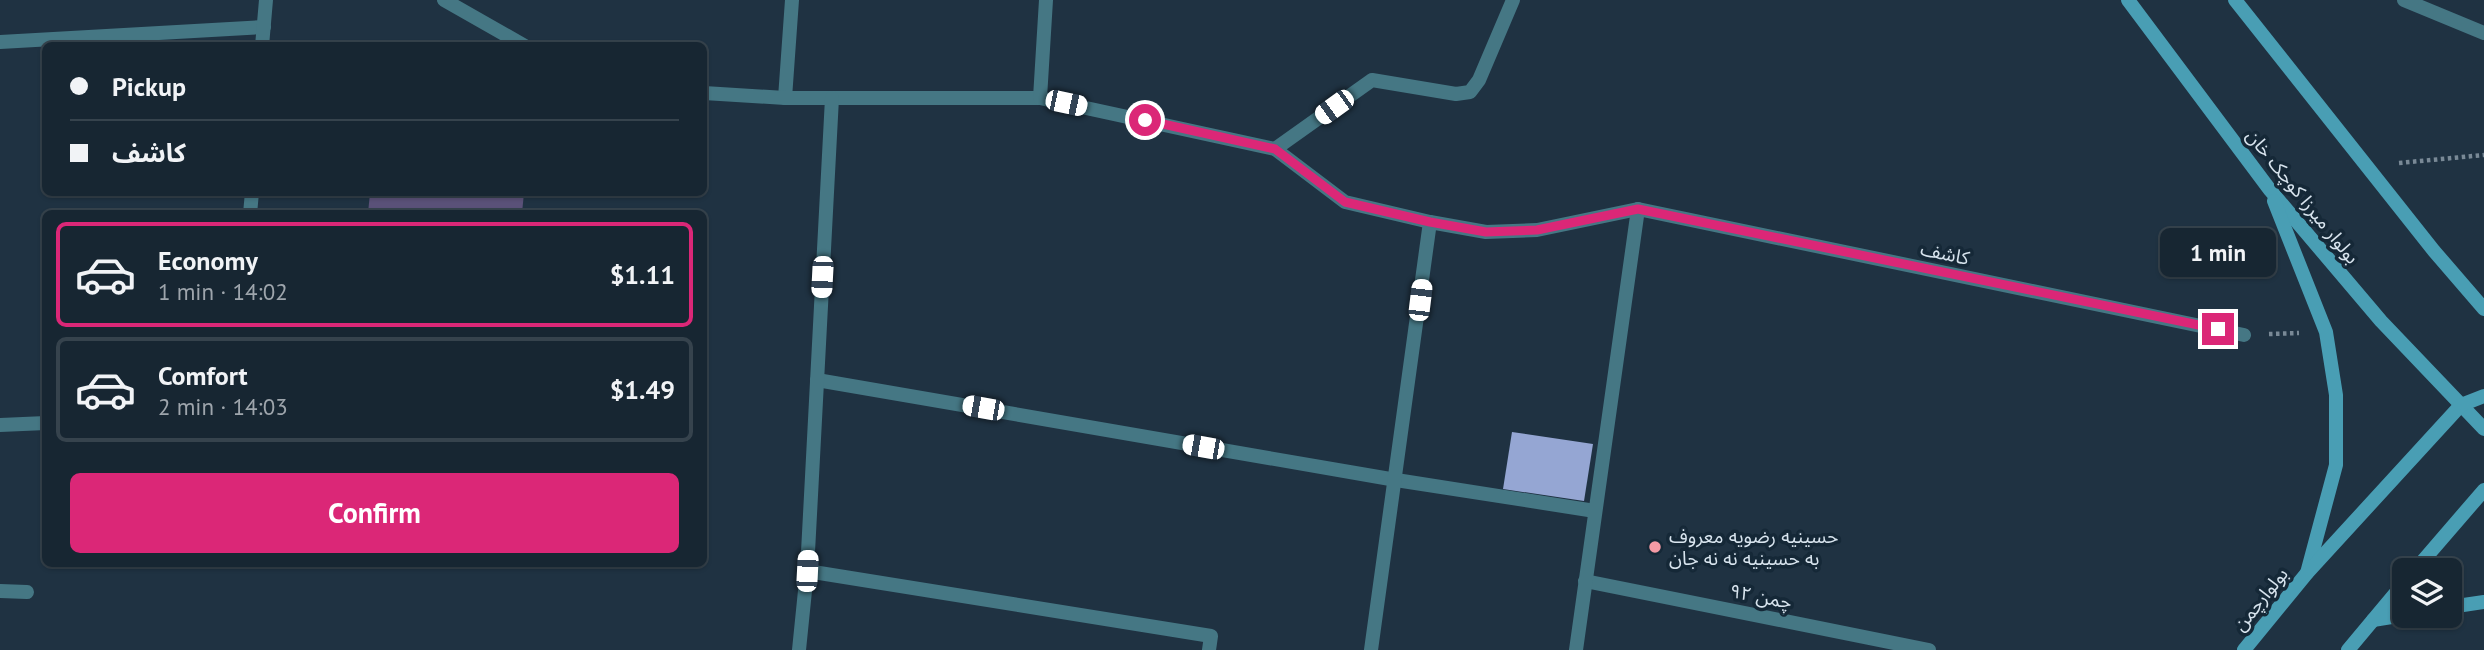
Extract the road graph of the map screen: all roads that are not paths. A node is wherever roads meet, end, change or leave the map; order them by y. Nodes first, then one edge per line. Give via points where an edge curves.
1 (266, 0) edge
2 (444, 0) edge
3 (792, 0) edge
4 (1046, 0) edge
5 (1513, 0) edge
6 (2128, 0) edge
7 (2235, 0) edge
8 (2404, 0) edge
9 (264, 27) junction
10 (2484, 33) edge
11 (0, 42) edge
12 (262, 42) edge
13 (518, 42) edge
14 (707, 93) edge
15 (1040, 97) junction
16 (785, 98) junction
17 (832, 98) junction
18 (1275, 149) junction
19 (2270, 190) junction
20 (1638, 209) junction
21 (1430, 222) junction
22 (2484, 309) edge
23 (2244, 335) road end
24 (817, 380) junction
25 (2484, 396) edge
26 (2461, 405) junction
27 (42, 423) edge
28 (0, 425) edge
29 (2484, 429) edge
30 (1396, 480) junction
31 (2484, 490) edge
32 (1595, 511) junction
33 (2425, 558) edge
34 (807, 571) junction
35 (2307, 573) junction
36 (1585, 581) junction
37 (0, 591) edge
38 (27, 592) dead end
39 (2392, 597) edge
40 (2484, 602) edge
41 (2462, 605) edge
42 (2392, 617) edge
43 (2373, 620) junction
44 (799, 650) edge
45 (1209, 650) edge
46 (1371, 650) edge
47 (1576, 650) edge
48 (1929, 650) edge
49 (2244, 650) edge
50 (2348, 650) edge

1 - 9 street
2 - 13 street
3 - 16 street
4 - 15 street
5 - 18 street via 1470,92 1456,94 1372,80
6 - 19 main road, بولوار میرزا کوچک خان
7 - 22 main road
8 - 10 street
9 - 11 street
9 - 12 street
14 - 16 street
15 - 17 street
15 - 18 street
16 - 17 street
17 - 24 street
18 - 21 street via 1345,202
19 - 26 main road, بولوار میرزا کوچک خان
19 - 35 main road via 2326,332 2336,395 2336,465
20 - 21 street via 1537,230 1486,232
20 - 23 street, کاشف
20 - 32 street
21 - 30 street
24 - 30 street
24 - 34 street
25 - 26 main road
26 - 29 main road, بولوار میرزا کوچک خان
26 - 35 main road
27 - 28 street
30 - 32 street
30 - 46 street
31 - 33 main road
32 - 36 street
34 - 44 street
34 - 45 street via 1211,636
35 - 49 main road, بولوارچمن
36 - 47 street
36 - 48 street, چمن ۹۲
37 - 38 street
39 - 43 main road
40 - 41 main road
42 - 43 main road
43 - 50 main road

